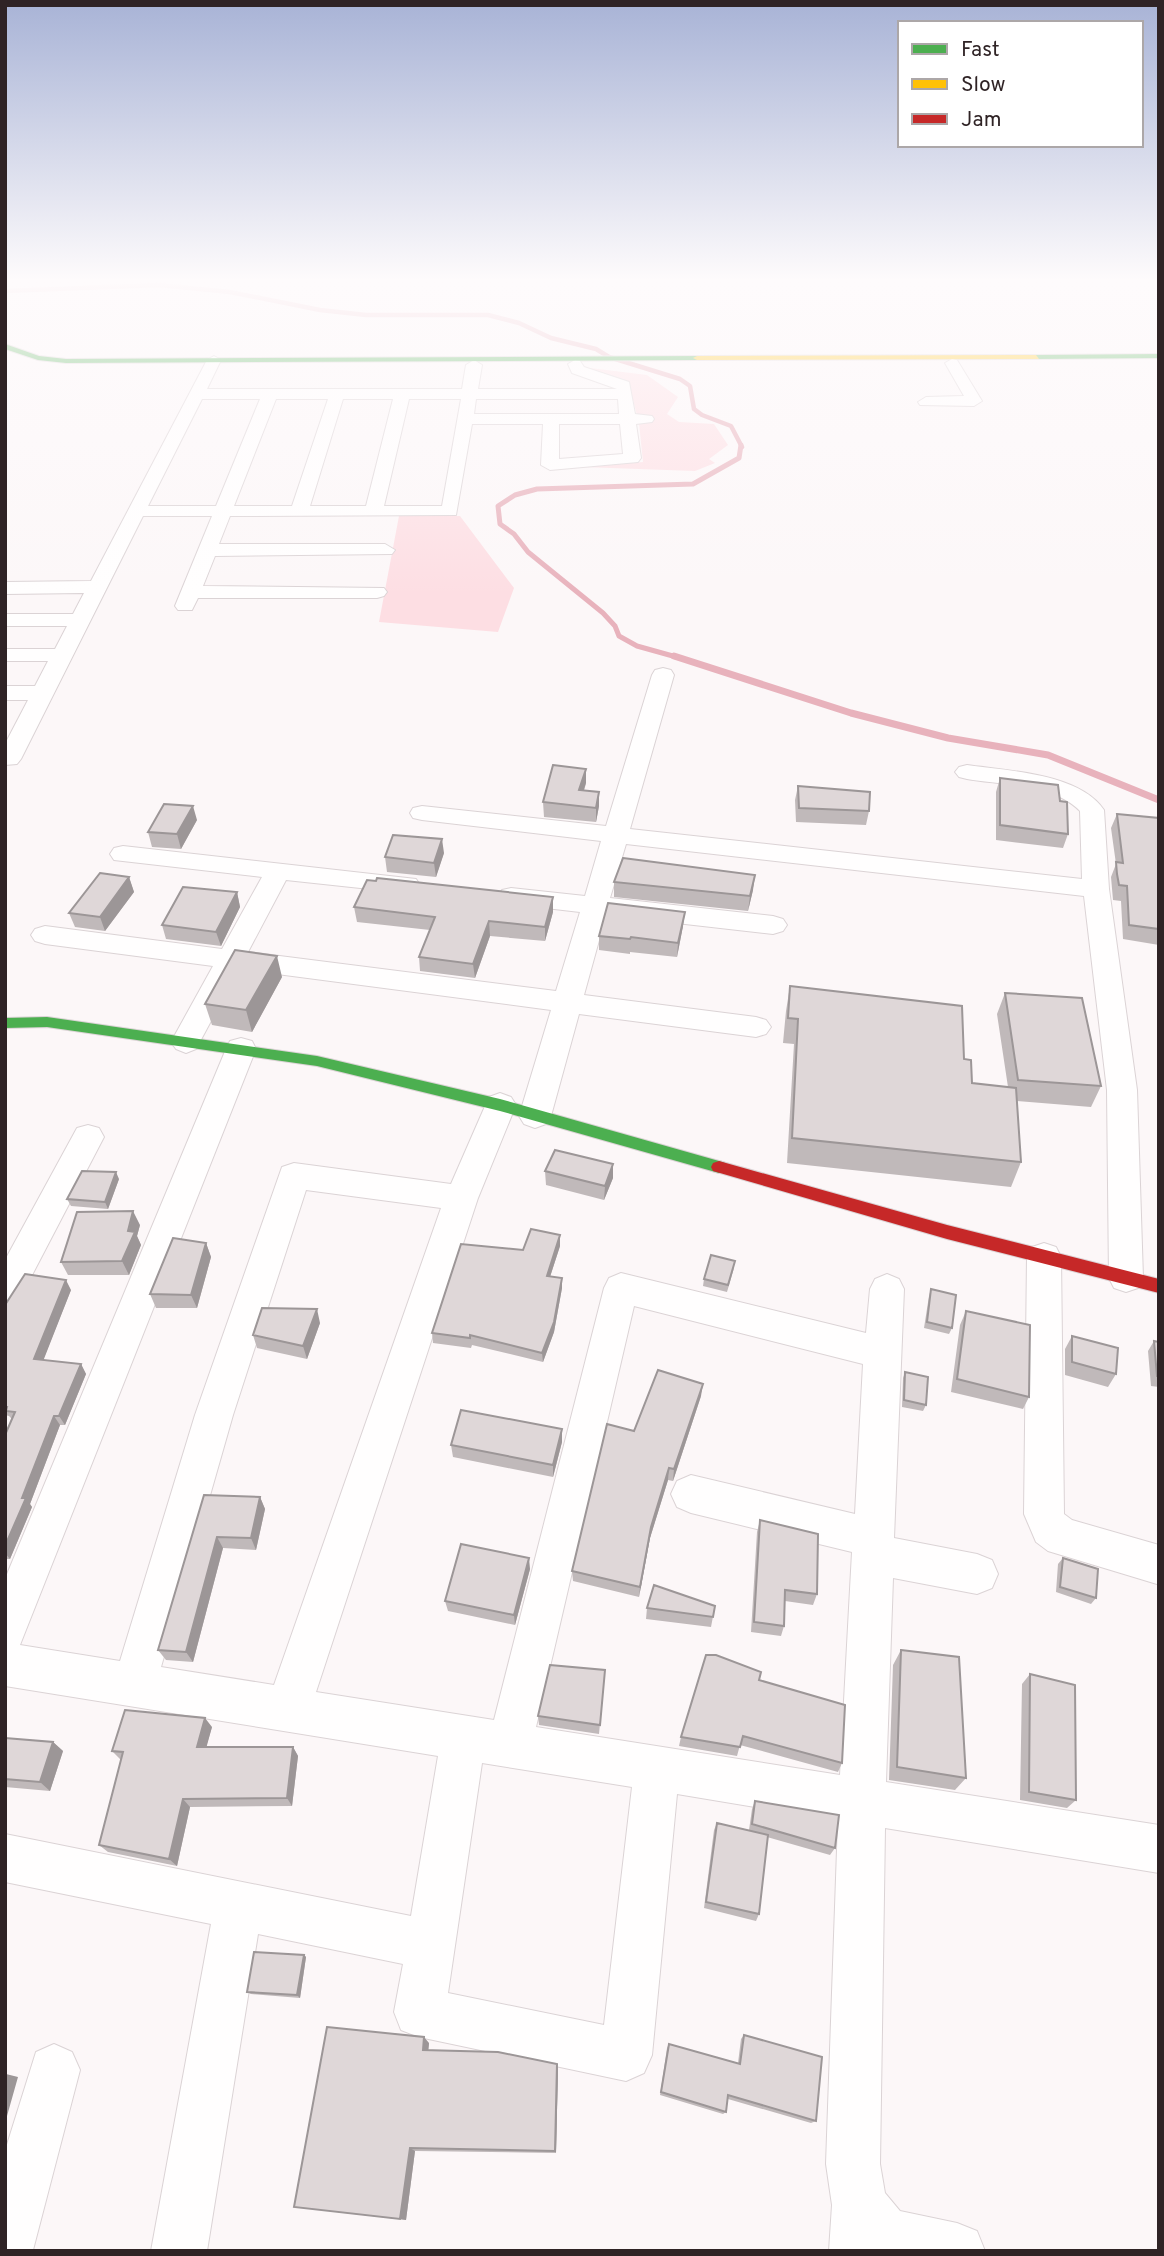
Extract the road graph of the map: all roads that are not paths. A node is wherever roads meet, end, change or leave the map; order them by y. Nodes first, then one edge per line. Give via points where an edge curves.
1 (202, 385) edge
2 (471, 385) edge
3 (622, 385) edge
4 (965, 385) edge
5 (197, 394) junction
6 (270, 394) junction
7 (337, 394) junction
8 (402, 394) junction
9 (470, 394) junction
10 (625, 394) junction
11 (926, 402) dead end
12 (466, 419) junction
13 (551, 419) junction
14 (628, 419) junction
15 (647, 419) dead end
16 (137, 511) junction
17 (223, 511) junction
18 (299, 511) junction
19 (374, 511) junction
20 (207, 550) junction
21 (385, 550) dead end
22 (97, 587) junction
23 (5, 588) edge
24 (366, 598) dead end
25 (5, 620) edge
26 (81, 620) junction
27 (5, 655) edge
28 (62, 655) junction
29 (663, 676) dead end
30 (5, 693) edge
31 (43, 693) junction
32 (13, 734) edge
33 (9, 759) dead end
34 (967, 772) dead end
35 (422, 813) dead end
36 (614, 834) junction
37 (123, 854) dead end
38 (278, 871) junction
39 (431, 887) edge
40 (1096, 889) junction
41 (486, 893) edge
42 (597, 905) junction
43 (773, 925) dead end
44 (45, 935) dead end
45 (232, 959) junction
46 (568, 1001) junction
47 (5, 1023) edge
48 (756, 1027) dead end
49 (186, 1042) junction
50 (241, 1049) junction
51 (500, 1105) junction
52 (535, 1116) junction
53 (88, 1136) dead end
54 (461, 1198) junction
55 (1044, 1257) junction
56 (1126, 1278) junction
57 (1159, 1286) edge
58 (887, 1289) dead end
59 (5, 1294) edge
60 (882, 1353) junction
61 (691, 1494) dead end
62 (873, 1546) junction
63 (1157, 1564) dead end
64 (977, 1574) dead end
65 (5, 1630) edge
66 (5, 1664) edge
67 (135, 1684) junction
68 (288, 1709) junction
69 (464, 1737) junction
70 (510, 1744) junction
71 (657, 1768) junction
72 (862, 1801) junction
73 (1159, 1849) edge
74 (5, 1858) edge
75 (238, 1906) junction
76 (431, 1945) junction
77 (54, 2070) dead end
78 (858, 2228) edge
79 (5, 2250) edge
80 (179, 2251) edge
81 (957, 2251) edge

1 - 5 street
2 - 9 street
3 - 10 street
4 - 11 street via 974,401
5 - 6 street
5 - 16 street
6 - 7 street
6 - 17 street
7 - 8 street
7 - 18 street
8 - 9 street
8 - 19 street
9 - 10 street
9 - 12 street
10 - 14 street
12 - 13 street
12 - 19 street via 450,511
13 - 14 street
13 - 14 street via 550,465 632,458
14 - 15 street
16 - 17 street
16 - 22 street
17 - 18 street
17 - 20 street
18 - 19 street
20 - 21 street
20 - 24 street via 188,599
22 - 23 street
22 - 26 street
25 - 26 street
26 - 28 street
27 - 28 street
28 - 31 street
29 - 36 street
30 - 31 street
31 - 32 street
32 - 33 street
34 - 40 street via 1062,790 1087,802 1092,810
35 - 36 street
36 - 40 street
36 - 42 street
37 - 38 street
38 - 39 street
38 - 45 street
40 - 56 street via 1122,1090
41 - 42 street
42 - 43 street
42 - 46 street
44 - 45 street
45 - 46 street
45 - 49 street
46 - 48 street
46 - 52 street
47 - 49 street via 47,1022
49 - 50 street
50 - 51 street via 317,1060
50 - 65 street
51 - 52 street
51 - 54 street
52 - 55 street
53 - 59 street
54 - 67 street via 294,1176 214,1415
54 - 68 street
55 - 56 street
55 - 63 street via 1044,1514 1050,1528 1062,1537
56 - 57 street
58 - 60 street
60 - 62 street
60 - 70 street via 621,1288
61 - 62 street
62 - 64 street
62 - 72 street
66 - 67 street
67 - 68 street
68 - 69 street
69 - 70 street
69 - 76 street
70 - 71 street
71 - 72 street
71 - 76 street via 626,2054 419,2012
72 - 73 street
72 - 78 street via 853,2164
74 - 75 street
75 - 76 street
75 - 80 street
77 - 79 street
78 - 81 street

